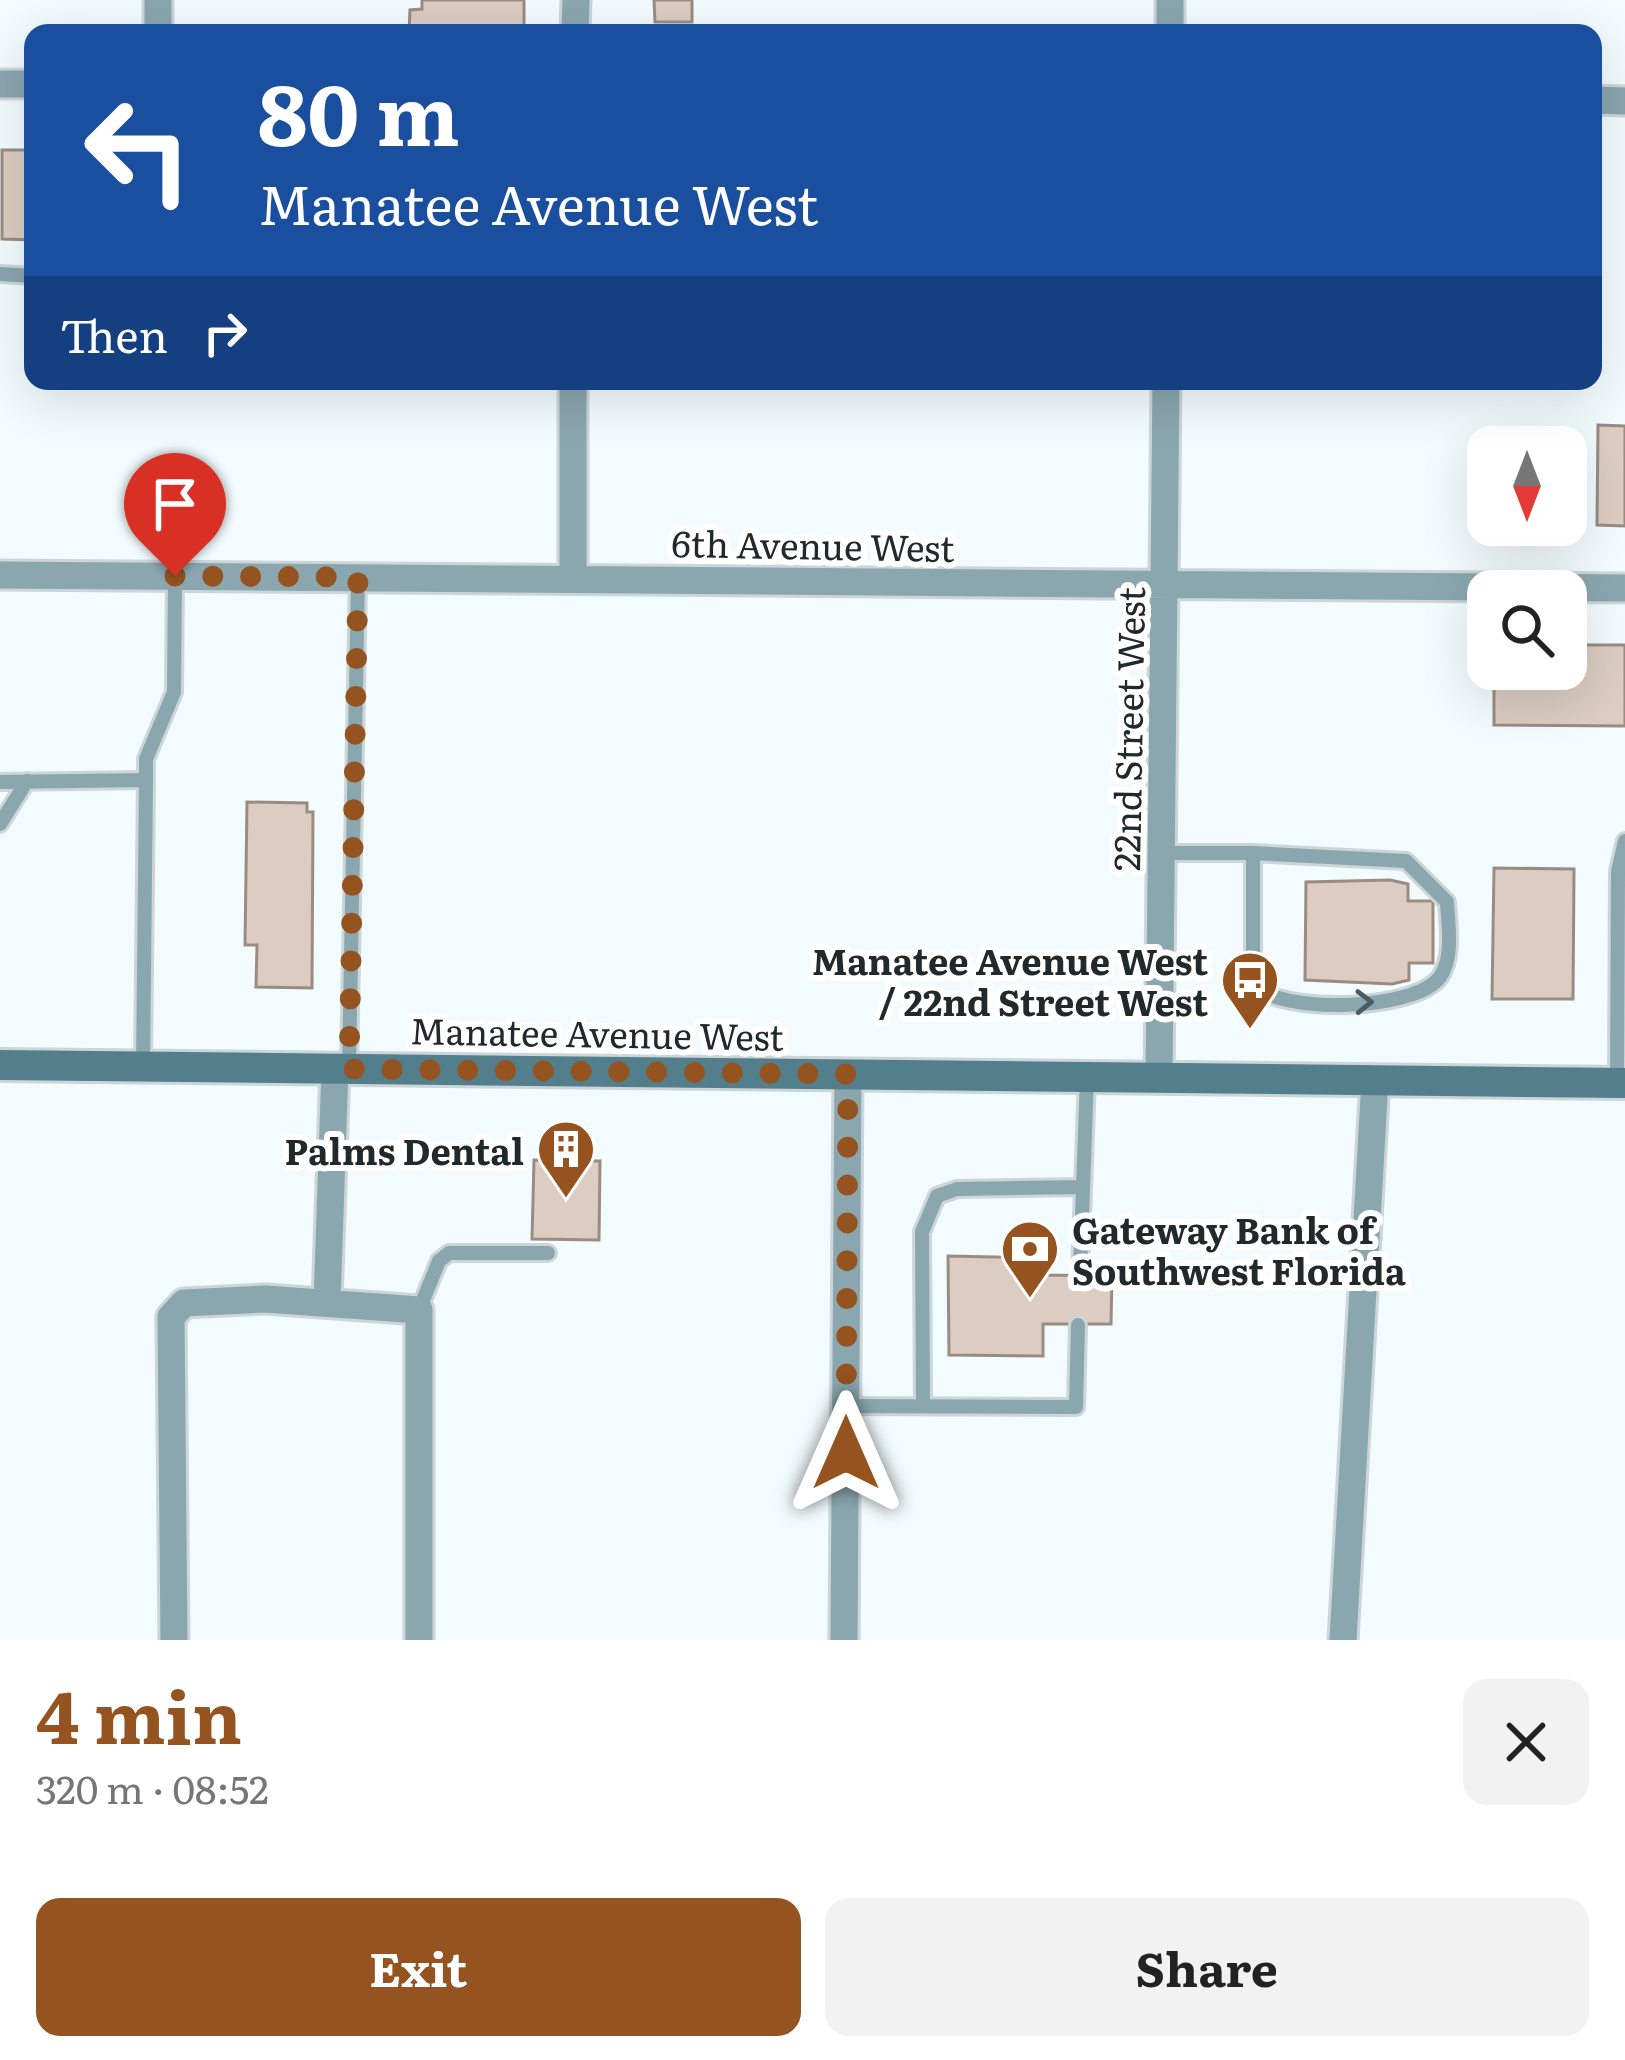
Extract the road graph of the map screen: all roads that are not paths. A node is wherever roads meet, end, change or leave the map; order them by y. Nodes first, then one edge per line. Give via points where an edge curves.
1 (573, 390) edge
2 (1166, 390) edge
3 (0, 575) edge
4 (175, 576) junction
5 (358, 577) junction
6 (573, 578) junction
7 (1164, 585) junction
8 (1625, 588) edge
9 (146, 780) junction
10 (0, 782) edge
11 (27, 782) junction
12 (0, 824) edge
13 (1625, 841) edge
14 (1161, 853) junction
15 (1253, 853) junction
16 (0, 1065) edge
17 (142, 1066) junction
18 (342, 1069) junction
19 (848, 1074) junction
20 (1087, 1077) junction
21 (1159, 1078) junction
22 (1375, 1080) junction
23 (1621, 1082) edge
24 (1083, 1187) junction
25 (548, 1253) dead end
26 (1080, 1273) dead end
27 (327, 1302) junction
28 (419, 1310) junction
29 (1078, 1325) dead end
30 (846, 1406) junction
31 (923, 1406) junction
32 (174, 1640) edge
33 (419, 1640) edge
34 (844, 1640) edge
35 (1342, 1640) edge

1 - 6 street
2 - 7 street, 22nd Street West
3 - 4 street, 6th Avenue West
4 - 5 street, 6th Avenue West
4 - 9 lane via 174,692 146,759
5 - 6 street, 6th Avenue West
5 - 18 lane
6 - 7 street, 6th Avenue West
7 - 8 street, 6th Avenue West
7 - 14 street, 22nd Street West
9 - 11 lane
9 - 17 lane
10 - 11 lane
11 - 12 lane
13 - 23 lane via 1618,871
14 - 15 lane
14 - 21 street, 22nd Street West
15 -> 15 lane via 1253,984 1264,996 1406,999 1439,979 1448,940 1442,891 1406,861
16 - 17 main road, Manatee Avenue West
17 - 18 main road, Manatee Avenue West
18 - 19 main road, Manatee Avenue West
18 - 27 street
19 - 20 main road, Manatee Avenue West
19 - 30 street
20 - 21 main road, Manatee Avenue West
20 - 24 lane
21 - 22 main road, Manatee Avenue West
22 - 23 main road, Manatee Avenue West
22 - 35 street
24 - 26 lane
24 - 31 lane via 937,1196 922,1232
25 - 28 lane via 449,1253
27 - 28 street
27 - 32 street via 202,1300 184,1303 171,1317
28 - 33 street
29 - 31 lane via 1076,1407
30 - 31 lane
30 - 34 street

